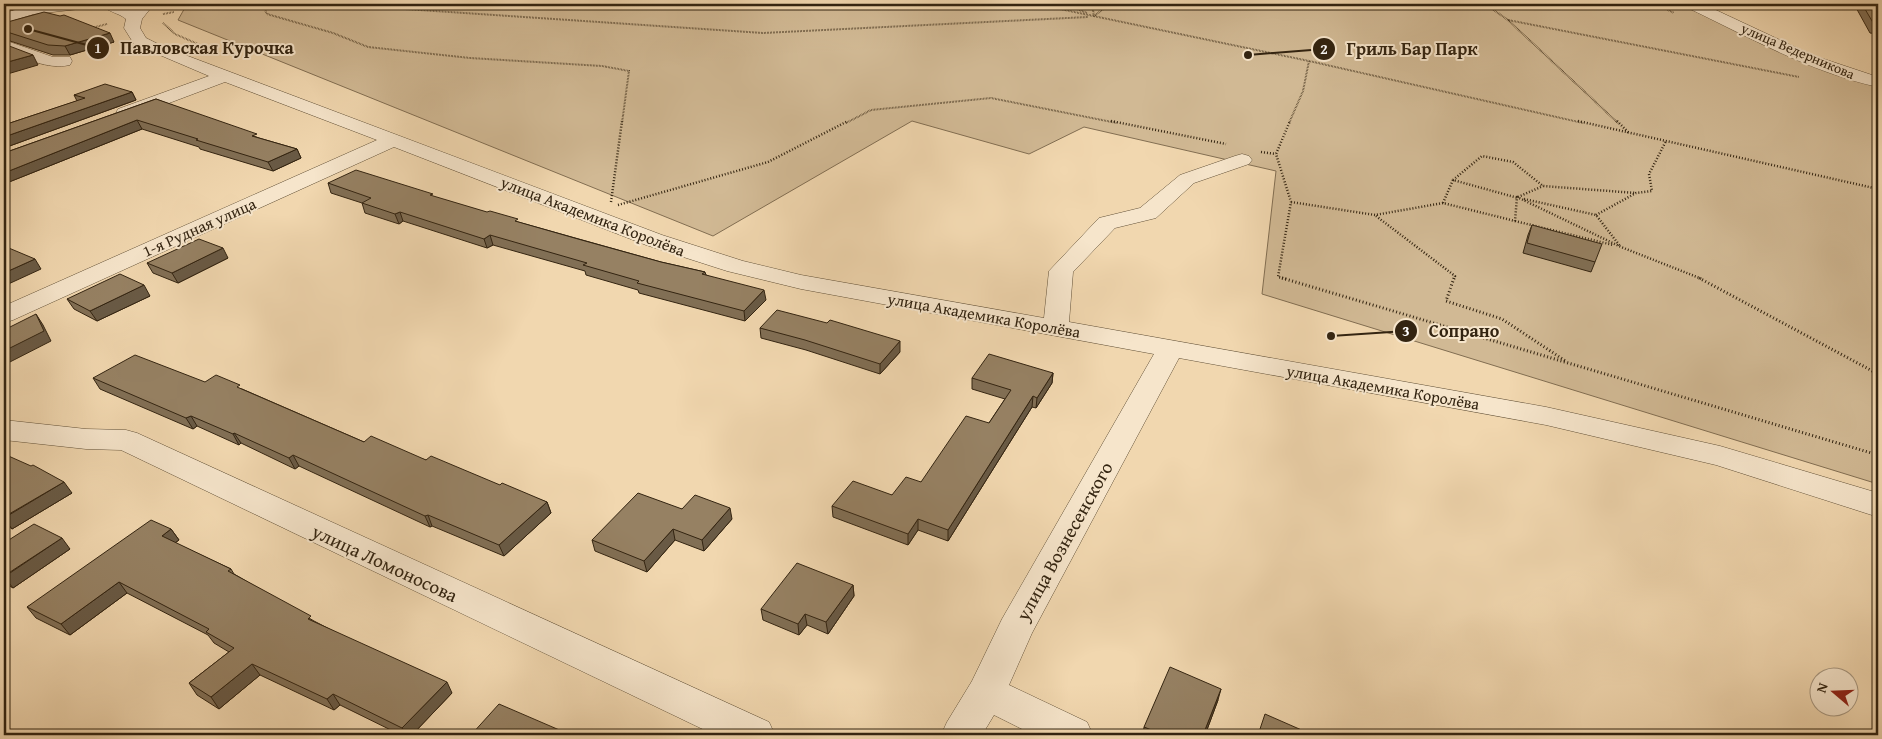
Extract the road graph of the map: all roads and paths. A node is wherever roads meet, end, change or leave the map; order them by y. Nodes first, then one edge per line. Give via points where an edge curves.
1 (56, 4) edge
2 (88, 4) edge
3 (100, 4) edge
4 (108, 4) edge
5 (262, 4) edge
6 (330, 4) edge
7 (1036, 4) edge
8 (1064, 4) edge
9 (1092, 4) edge
10 (1110, 4) edge
11 (1485, 4) edge
12 (1691, 4) edge
13 (133, 9) edge
14 (32, 10) junction
15 (1094, 16) junction
16 (4, 18) edge
17 (1508, 20) junction
18 (163, 23) dead end
19 (4, 45) edge
20 (200, 45) dead end
21 (64, 61) edge
22 (1309, 61) junction
23 (224, 76) junction
24 (1800, 77) dead end
25 (1878, 82) edge
26 (104, 120) edge
27 (1630, 133) junction
28 (394, 140) junction
29 (1666, 141) junction
30 (1243, 152) junction
31 (1276, 154) junction
32 (1453, 180) junction
33 (1543, 186) junction
34 (1878, 189) edge
35 (1636, 194) junction
36 (1517, 198) junction
37 (1291, 202) junction
38 (1443, 203) junction
39 (1375, 215) junction
40 (1596, 215) junction
41 (1515, 221) junction
42 (1621, 247) junction
43 (4, 315) edge
44 (1056, 328) junction
45 (1170, 348) junction
46 (1571, 365) junction
47 (1878, 374) edge
48 (4, 430) edge
49 (1878, 455) edge
50 (1878, 505) edge
51 (986, 693) junction
52 (755, 735) edge
53 (961, 735) edge
54 (1073, 735) edge

1 - 14 street
2 - 14 street
3 - 4 street
4 - 13 street
4 - 13 street via 125,11
5 - 30 path via 267,14 368,47 470,58 602,66 628,71 610,207 768,162 871,110 991,98
6 - 15 path via 763,33
7 - 15 path
8 - 15 path
9 - 15 path
10 - 15 path
11 - 17 path
12 - 25 street, улица Ведерникова via 1808,58
13 - 23 street, улица Академика Королёва via 132,28 140,41
14 - 16 street
15 - 22 path
17 - 24 path
17 - 27 path
18 - 20 path via 175,34
19 - 21 street via 50,62
22 - 27 path
22 - 31 path via 1303,91
23 - 26 street
23 - 28 street, улица Академика Королёва
27 - 29 path
28 - 43 street, 1-я Рудная улица
28 - 44 street, улица Академика Королёва via 654,240 727,263 801,282
29 - 34 path
29 - 35 path via 1649,174 1652,191
30 - 31 path
30 - 44 street via 1187,179 1148,213 1107,223 1061,271
31 - 37 path
32 - 33 path via 1482,156 1513,162
32 - 36 path
32 - 38 path
33 - 35 path
33 - 36 path
35 - 40 path
36 - 40 path
36 - 41 path
36 - 42 path
37 - 39 path
37 - 46 path via 1278,277
38 - 39 path
38 - 41 path
39 - 46 path via 1455,276 1446,301 1502,319
40 - 42 path
41 - 42 path
42 - 47 path via 1703,280
44 - 45 street, улица Академика Королёва
45 - 50 street, улица Академика Королёва via 1546,416 1637,436 1720,456
45 - 51 street, улица Вознесенского via 1015,630
46 - 49 path
48 - 52 street, улица Ломоносова via 126,440
51 - 53 street, улица Вознесенского
51 - 54 street

